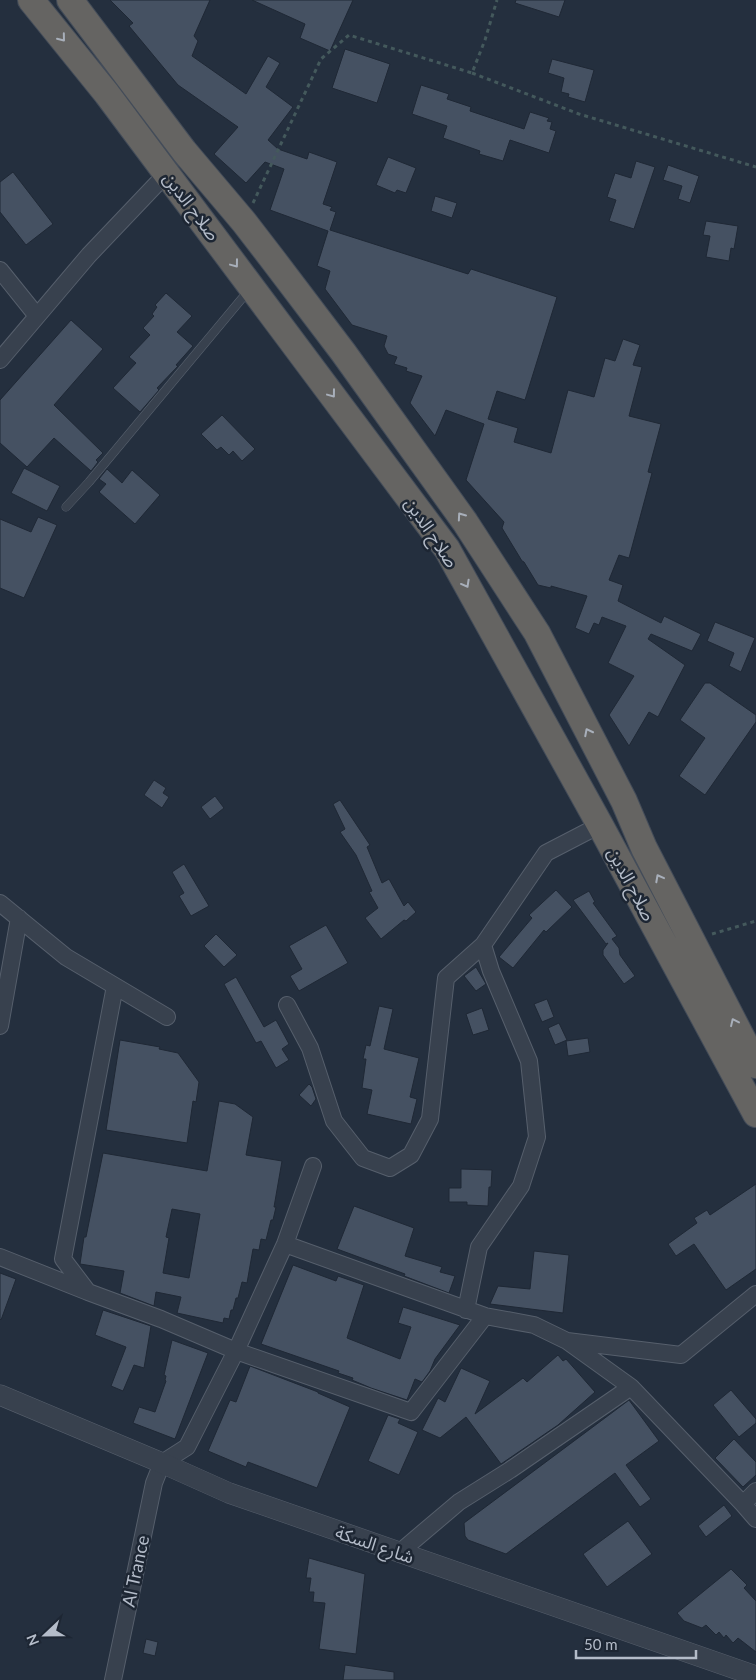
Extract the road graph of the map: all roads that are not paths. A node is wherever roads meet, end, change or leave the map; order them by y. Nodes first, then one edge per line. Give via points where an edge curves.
1 (31, 0) edge
2 (70, 0) edge
3 (167, 174) junction
4 (0, 270) edge
5 (252, 286) junction
6 (38, 316) junction
7 (0, 360) edge
8 (66, 507) dead end
9 (600, 825) junction
10 (0, 902) edge
11 (19, 918) junction
12 (483, 945) junction
13 (115, 986) junction
14 (287, 1005) dead end
15 (168, 1017) dead end
16 (0, 1026) edge
17 (756, 1065) edge
18 (756, 1114) edge
19 (313, 1166) dead end
20 (285, 1244) junction
21 (0, 1257) edge
22 (88, 1292) junction
23 (756, 1294) edge
24 (466, 1310) junction
25 (485, 1316) junction
26 (567, 1341) junction
27 (236, 1351) junction
28 (631, 1387) junction
29 (0, 1396) edge
30 (162, 1463) junction
31 (756, 1491) edge
32 (742, 1504) junction
33 (756, 1520) edge
34 (400, 1552) junction
35 (756, 1676) edge
36 (113, 1680) edge

1 -> 3 highway, صلاح الدين
17 -> 2 highway, صلاح الدين via 537,633 465,522 343,352
3 -> 5 highway, صلاح الدين
3 - 6 street via 89,254
4 - 6 street
5 - 8 lane
5 -> 9 highway, صلاح الدين via 446,549
6 - 7 street
9 - 12 street via 546,853
9 - 18 highway, صلاح الدين
10 - 11 street
11 - 13 street via 66,957
11 - 16 street
12 - 14 street via 446,978 430,1119 411,1155 390,1168 363,1158 334,1121 310,1048
12 - 24 street via 529,1061 536,1137 521,1186 480,1247
13 - 15 street
13 - 22 street via 62,1259
19 - 20 street
20 - 24 street
20 - 27 street
21 - 22 street
22 - 27 street
23 - 26 street via 681,1355
24 - 25 street
25 - 26 street via 534,1325
25 - 27 street via 411,1412
26 - 28 street
27 - 30 street via 186,1447
28 - 32 street
28 - 34 street via 459,1502
29 - 30 street, شارع السكة
30 - 34 street, شارع السكة via 228,1493
30 - 36 street, Al Trance via 154,1483
31 - 32 street
32 - 33 street
34 - 35 street, شارع السكة

